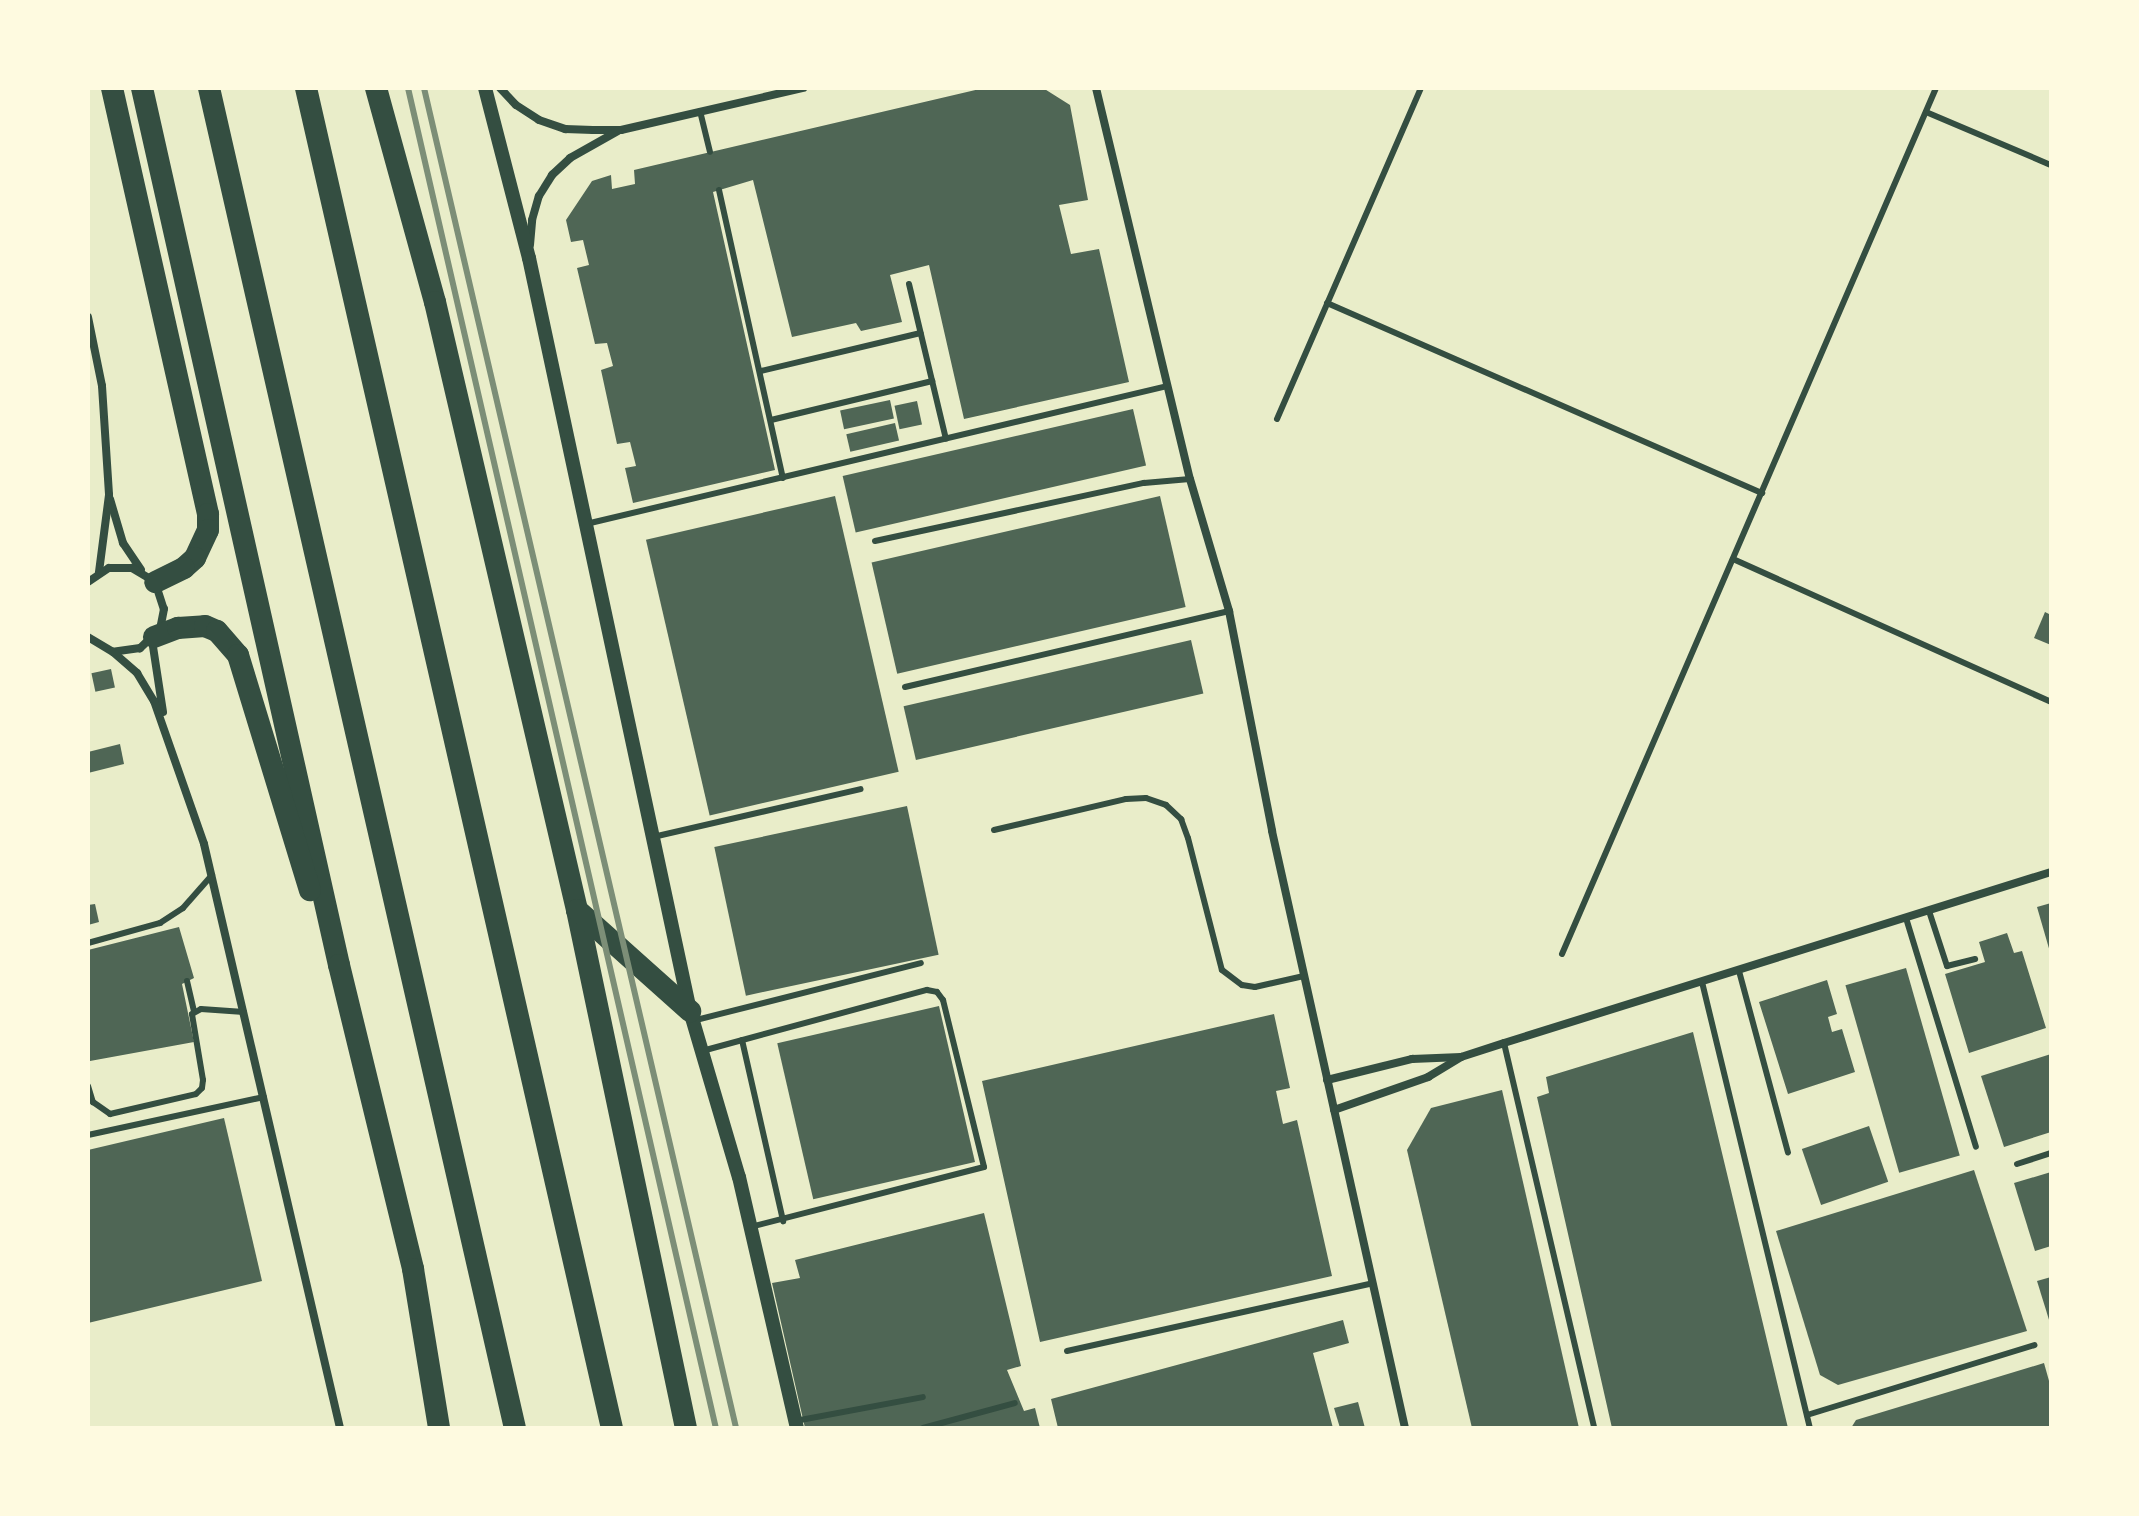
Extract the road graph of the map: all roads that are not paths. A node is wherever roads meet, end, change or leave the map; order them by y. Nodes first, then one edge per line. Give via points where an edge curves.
1 (112, 88) edge
2 (142, 88) edge
3 (209, 88) edge
4 (306, 88) edge
5 (376, 88) edge
6 (485, 88) edge
7 (500, 88) edge
8 (803, 88) edge
9 (1096, 88) edge
10 (1421, 88) edge
11 (1936, 88) edge
12 (700, 111) junction
13 (1926, 112) junction
14 (621, 130) junction
15 (710, 152) dead end
16 (2051, 165) edge
17 (719, 190) dead end
18 (529, 258) junction
19 (909, 284) dead end
20 (1327, 303) junction
21 (88, 317) edge
22 (921, 333) junction
23 (761, 371) junction
24 (932, 381) junction
25 (1167, 386) junction
26 (1277, 419) dead end
27 (771, 420) junction
28 (946, 439) junction
29 (783, 478) junction
30 (1190, 479) junction
31 (1762, 493) junction
32 (109, 495) junction
33 (586, 524) junction
34 (875, 541) dead end
35 (1733, 559) junction
36 (99, 572) junction
37 (148, 577) junction
38 (88, 582) edge
39 (1229, 611) junction
40 (153, 638) junction
41 (89, 639) edge
42 (113, 652) junction
43 (905, 687) dead end
44 (2051, 702) edge
45 (163, 721) junction
46 (861, 789) dead end
47 (994, 830) dead end
48 (653, 837) junction
49 (2051, 872) edge
50 (212, 875) junction
51 (577, 910) junction
52 (1929, 911) junction
53 (170, 917) junction
54 (1906, 918) junction
55 (173, 929) dead end
56 (88, 943) edge
57 (1562, 954) dead end
58 (1975, 959) dead end
59 (921, 963) dead end
60 (339, 965) junction
61 (1739, 971) junction
62 (1304, 976) junction
63 (187, 981) dead end
64 (1702, 982) junction
65 (194, 1011) junction
66 (244, 1012) junction
67 (691, 1016) junction
68 (742, 1040) junction
69 (1504, 1043) junction
70 (701, 1051) junction
71 (1461, 1057) junction
72 (1327, 1080) junction
73 (88, 1086) edge
74 (264, 1097) junction
75 (1334, 1110) junction
76 (88, 1135) edge
77 (1976, 1147) dead end
78 (1788, 1152) dead end
79 (2051, 1153) edge
80 (2017, 1164) dead end
81 (783, 1221) junction
82 (750, 1227) junction
83 (1373, 1283) junction
84 (2034, 1345) dead end
85 (1067, 1351) dead end
86 (436, 1396) junction
87 (923, 1397) dead end
88 (1015, 1403) dead end
89 (1807, 1415) junction
90 (796, 1424) edge
91 (340, 1428) edge
92 (439, 1428) edge
93 (446, 1428) edge
94 (515, 1428) edge
95 (612, 1428) edge
96 (686, 1428) edge
97 (923, 1428) edge
98 (1405, 1428) edge
99 (1594, 1428) edge
100 (1810, 1428) edge

1 - 37 highway via 208,514 208,530 195,558 184,568
2 - 60 highway
3 - 94 highway
4 - 95 highway
5 - 51 highway via 435,302
6 - 18 street
7 - 14 street via 539,120 565,129
8 - 12 street
9 - 25 street
10 - 20 lane
11 - 13 lane
12 - 14 street
12 - 15 lane
13 - 16 lane
13 - 31 lane
14 - 18 street via 570,158 552,175 532,220
17 - 23 lane
18 - 33 street
19 - 22 lane
20 - 26 lane
20 - 31 lane
21 - 32 street via 102,386
22 - 23 lane
22 - 24 lane
23 - 27 lane
24 - 27 lane
24 - 28 lane
25 - 28 lane
25 - 30 street
27 - 29 lane
28 - 29 lane
29 - 33 lane
30 - 34 lane via 1144,483
30 - 39 street
31 - 35 lane
32 - 36 street
32 - 37 street via 123,543
33 - 48 street
35 - 44 lane
35 - 57 lane
36 - 37 street via 121,566
36 - 38 street
37 - 40 street via 164,609
39 - 43 lane
39 - 62 street
40 - 42 street via 140,648
40 - 45 street
40 - 60 highway via 178,628 205,626 217,631 238,655
41 - 42 street
42 - 45 street via 137,673
45 - 50 street
46 - 48 lane
47 - 62 lane via 1126,799 1166,805 1181,819 1188,838 1222,970 1242,985 1255,987
48 - 67 street
49 - 52 street
50 - 53 lane
50 - 66 street
51 - 67 highway
51 - 96 highway
52 - 54 street
52 - 58 lane via 1947,966
53 - 55 lane
53 - 56 lane
54 - 61 street
54 - 77 lane
59 - 67 lane
60 - 86 highway via 404,1231
61 - 64 street
61 - 78 lane
62 - 72 street
63 - 65 lane
64 - 69 street
64 - 89 lane
65 - 66 lane
65 - 73 lane via 203,1080 199,1092 110,1114 93,1102
66 - 74 street
67 - 70 street
68 - 70 lane
68 - 81 lane
68 - 81 lane via 927,990 937,992 985,1161 978,1171
69 - 71 street
69 - 99 lane
70 - 82 street
71 - 72 street via 1412,1059
71 - 75 street via 1428,1077
72 - 75 street
74 - 76 lane
74 - 91 street
75 - 83 street
79 - 80 lane
81 - 82 lane
82 - 90 street
83 - 85 lane
83 - 98 street
84 - 89 lane
86 - 92 highway
86 - 93 highway
87 - 90 lane
88 - 97 lane
89 - 100 lane

